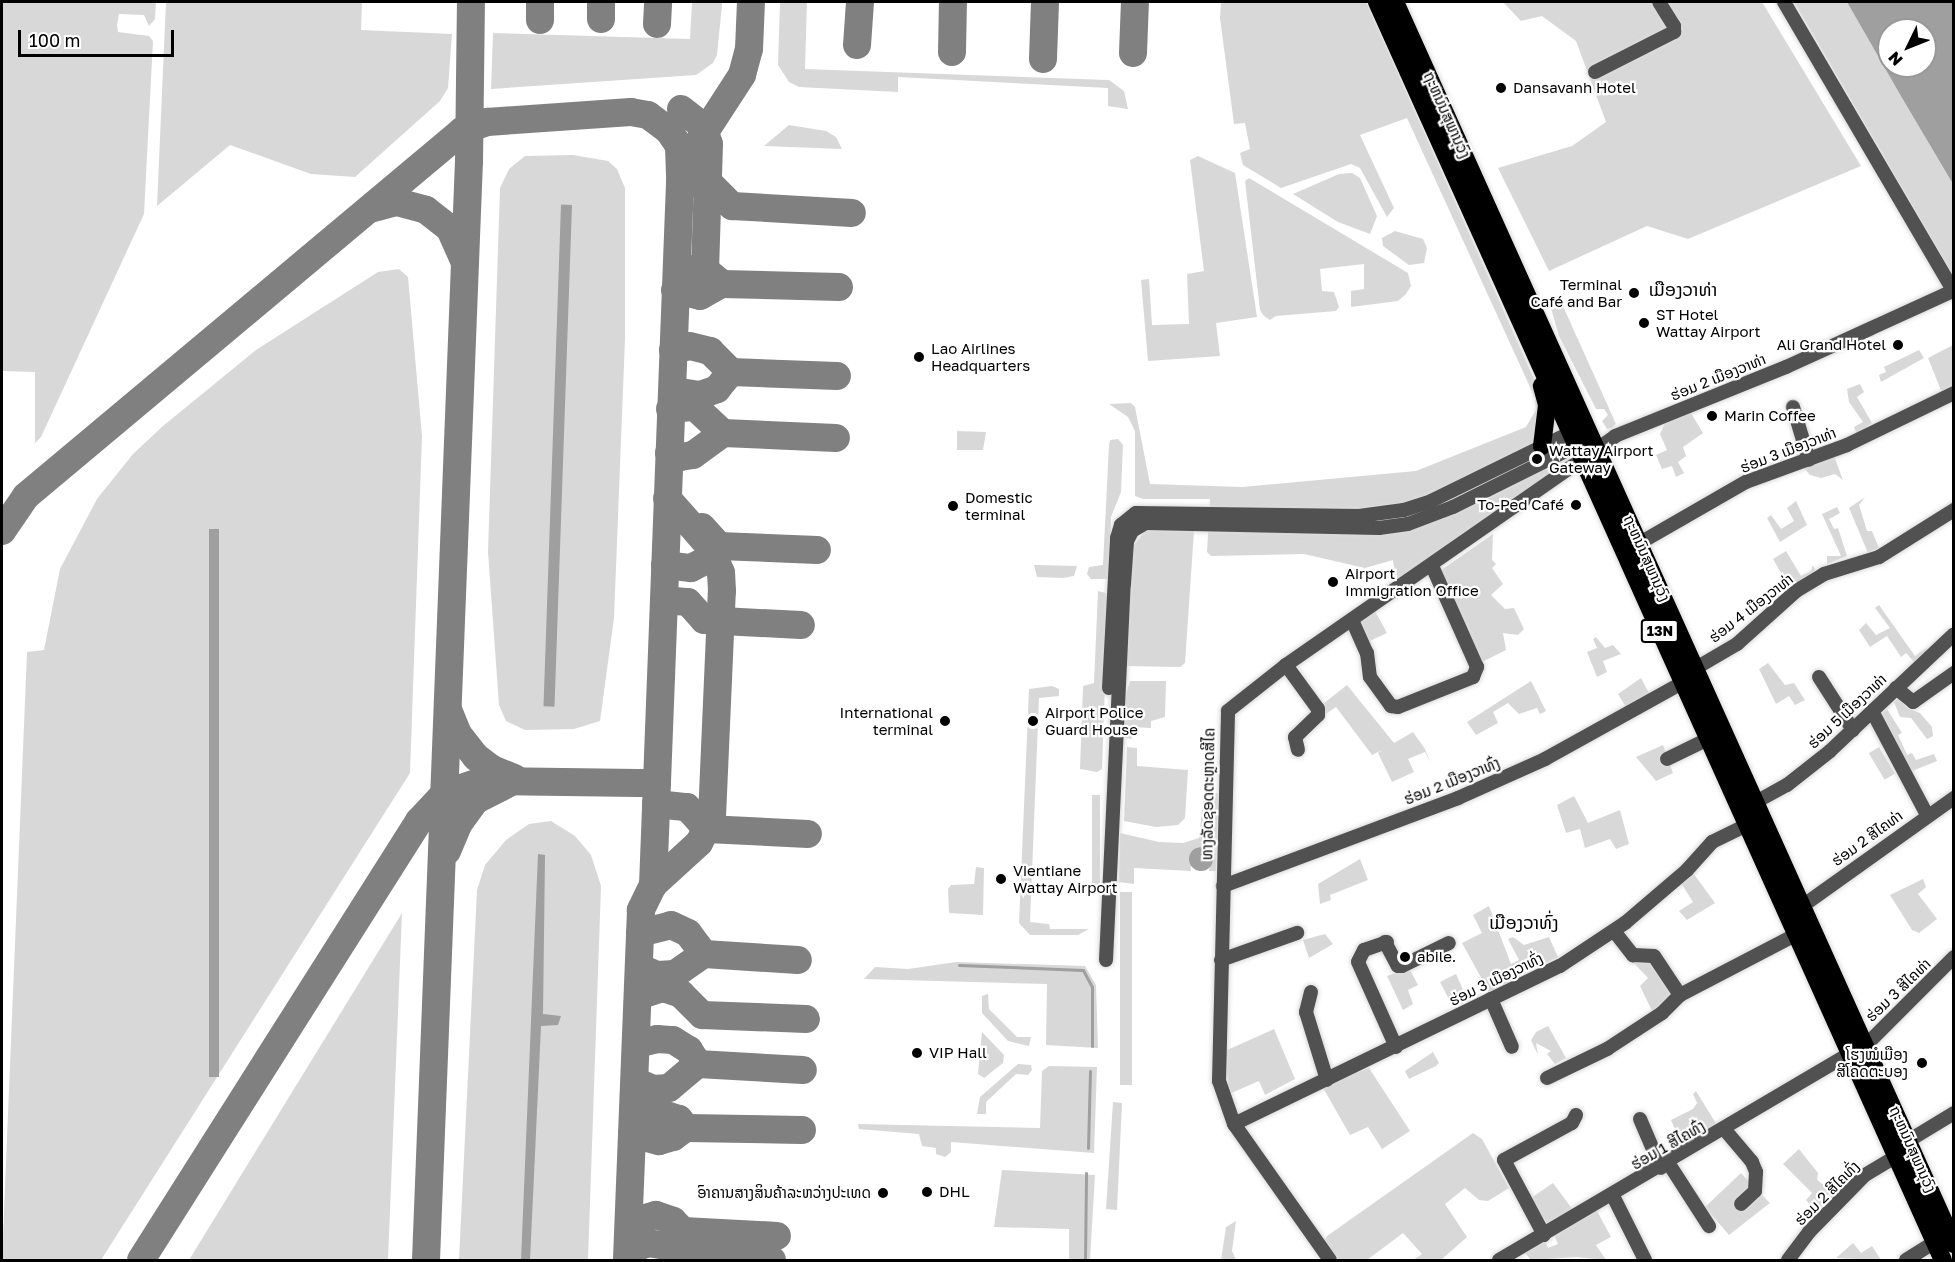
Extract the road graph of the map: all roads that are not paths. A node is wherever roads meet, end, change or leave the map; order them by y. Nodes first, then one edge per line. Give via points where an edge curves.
1 (1377, 2) edge
2 (1395, 2) edge
3 (1659, 2) edge
4 (1784, 2) edge
5 (1595, 72) dead end
6 (1953, 291) edge
7 (1508, 295) junction
8 (1953, 393) edge
9 (1792, 407) dead end
10 (1584, 442) junction
11 (1542, 446) junction
12 (1809, 460) junction
13 (1447, 493) junction
14 (1453, 507) junction
15 (1953, 510) edge
16 (1351, 522) junction
17 (1638, 544) junction
18 (1432, 566) junction
19 (1352, 620) junction
20 (1953, 634) edge
21 (1286, 665) junction
22 (1696, 668) junction
23 (1953, 673) edge
24 (1819, 677) dead end
25 (1682, 683) junction
26 (1896, 688) junction
27 (1872, 711) junction
28 (1852, 730) junction
29 (1708, 739) junction
30 (1298, 750) dead end
31 (1667, 759) dead end
32 (1953, 798) edge
33 (1754, 803) junction
34 (1927, 815) junction
35 (1747, 825) junction
36 (1223, 886) junction
37 (1801, 907) junction
38 (1614, 931) junction
39 (1297, 933) dead end
40 (1797, 934) junction
41 (1449, 943) dead end
42 (1953, 957) edge
43 (1106, 960) dead end
44 (1221, 960) junction
45 (1948, 970) edge
46 (1311, 992) dead end
47 (1680, 995) junction
48 (1491, 999) junction
49 (1396, 1047) junction
50 (1512, 1047) dead end
51 (1858, 1050) junction
52 (1547, 1078) dead end
53 (1327, 1080) junction
54 (1953, 1113) edge
55 (1575, 1115) dead end
56 (1640, 1119) dead end
57 (1234, 1124) junction
58 (1725, 1130) junction
59 (1908, 1141) junction
60 (1897, 1156) junction
61 (1665, 1166) junction
62 (1613, 1196) junction
63 (1741, 1204) dead end
64 (1709, 1226) dead end
65 (1544, 1235) junction
66 (1935, 1242) junction
67 (1953, 1244) edge
68 (1330, 1260) edge
69 (1499, 1260) edge
70 (1645, 1260) edge
71 (1788, 1260) edge
72 (1906, 1260) edge
73 (1943, 1260) edge

1 - 7 highway, ຖະຫນົນສຸພານຸວົງ / 13N
2 - 10 highway, ຖະຫນົນສຸພານຸວົງ / 13N
3 - 5 street via 1674,32
4 - 6 street
6 - 10 street, ຮ່ອມ 2 ເມືອງວາທ່າ via 1786,367 1615,436
7 - 10 highway, ຖະຫນົນສຸພານຸວົງ / 13N
7 - 11 highway via 1547,405
8 - 12 street, ຮ່ອມ 3 ເມືອງວາທ່າ
9 - 12 street
10 - 11 street
10 - 14 street
10 - 17 highway, ຖະຫນົນສຸພານຸວົງ / 13N
10 - 18 street, ທາງລັດຊອດຕະຫຼາດສີໄຄ
10 - 25 highway, ຖະຫນົນສຸພານຸວົງ / 13N
11 - 13 street
12 - 17 street, ຮ່ອມ 3 ເມືອງວາທ່າ via 1746,482
13 - 14 street
13 - 16 street via 1404,510
14 - 16 street via 1408,524
15 - 22 street, ຮ່ອມ 4 ເມືອງວາທ່າ via 1879,557 1824,574 1796,591 1737,644
16 - 43 street via 1200,518 1146,523 1132,531 1127,540 1112,784
17 - 22 highway, ຖະຫນົນສຸພານຸວົງ / 13N
18 - 19 street, ທາງລັດຊອດຕະຫຼາດສີໄຄ
18 - 19 street via 1477,667 1473,677 1398,707 1391,706 1370,677 1367,653
19 - 21 street, ທາງລັດຊອດຕະຫຼາດສີໄຄ
20 - 26 street, ຮ່ອມ 5 ເມືອງວາທ່າ
21 - 30 street via 1318,709 1318,715 1295,737
21 - 36 street, ທາງລັດຊອດຕະຫຼາດສີໄຄ via 1228,711
22 - 33 highway, ຖະຫນົນສຸພານຸວົງ / 13N
23 - 26 street via 1913,702
24 - 28 street
25 - 29 highway, ຖະຫນົນສຸພານຸວົງ / 13N
25 - 36 street, ຮ່ອມ 2 ເມືອງວາທົ່ງ via 1545,759 1458,798
26 - 27 street, ຮ່ອມ 5 ເມືອງວາທ່າ
27 - 28 street, ຮ່ອມ 5 ເມືອງວາທ່າ
27 - 34 street
28 - 33 street, ຮ່ອມ 5 ເມືອງວາທ່າ via 1787,785
29 - 31 street
29 - 35 highway, ຖະຫນົນສຸພານຸວົງ / 13N
32 - 34 street, ຮ່ອມ 2 ສີໄຄທ່າ
33 - 37 highway, ຖະຫນົນສຸພານຸວົງ / 13N
34 - 37 street, ຮ່ອມ 2 ສີໄຄທ່າ
35 - 38 street, ຮ່ອມ 3 ເມືອງວາທົ່ງ via 1712,842 1687,870
35 - 40 highway, ຖະຫນົນສຸພານຸວົງ / 13N
36 - 44 street, ທາງລັດຊອດຕະຫຼາດສີໄຄ
37 - 51 highway, ຖະຫນົນສຸພານຸວົງ / 13N
38 - 47 street via 1633,955 1654,956
38 - 48 street, ຮ່ອມ 3 ເມືອງວາທົ່ງ via 1560,966
39 - 44 street
40 - 47 street
40 - 51 highway, ຖະຫນົນສຸພານຸວົງ / 13N
41 - 49 street via 1398,966 1386,942 1364,950 1358,962
42 - 45 street, ຮ່ອມ 3 ສີໄຄທ່າ
44 - 57 street, ທາງລັດຊອດຕະຫຼາດສີໄຄ via 1219,1081
45 - 51 street, ຮ່ອມ 3 ສີໄຄທ່າ
46 - 53 street via 1306,1012
47 - 52 street via 1662,1013 1607,1049
48 - 49 street, ຮ່ອມ 3 ເມືອງວາທົ່ງ
48 - 50 street
49 - 53 street, ຮ່ອມ 3 ເມືອງວາທົ່ງ
51 - 58 street, ຮ່ອມ 1 ສີໄຄທົ່ງ
51 - 59 highway, ຖະຫນົນສຸພານຸວົງ / 13N
51 - 60 highway, ຖະຫນົນສຸພານຸວົງ / 13N
53 - 57 street, ຮ່ອມ 3 ເມືອງວາທົ່ງ
54 - 59 street
55 - 65 street via 1572,1123 1504,1160
56 - 61 street
57 - 68 street, ທາງລັດຊອດຕະຫຼາດສີໄຄ
58 - 61 street, ຮ່ອມ 1 ສີໄຄທົ່ງ
58 - 63 street via 1756,1172 1755,1191
59 - 67 highway, ຖະຫນົນສຸພານຸວົງ / 13N
60 - 66 highway, ຖະຫນົນສຸພານຸວົງ / 13N
60 - 71 street, ຮ່ອມ 2 ສີໄຄທົ່ງ via 1865,1175 1809,1232
61 - 62 street, ຮ່ອມ 1 ສີໄຄທົ່ງ
61 - 64 street
62 - 65 street, ຮ່ອມ 1 ສີໄຄທົ່ງ
62 - 70 street
65 - 69 street, ຮ່ອມ 1 ສີໄຄທົ່ງ
66 - 72 street
66 - 73 highway, ຖະຫນົນສຸພານຸວົງ / 13N

